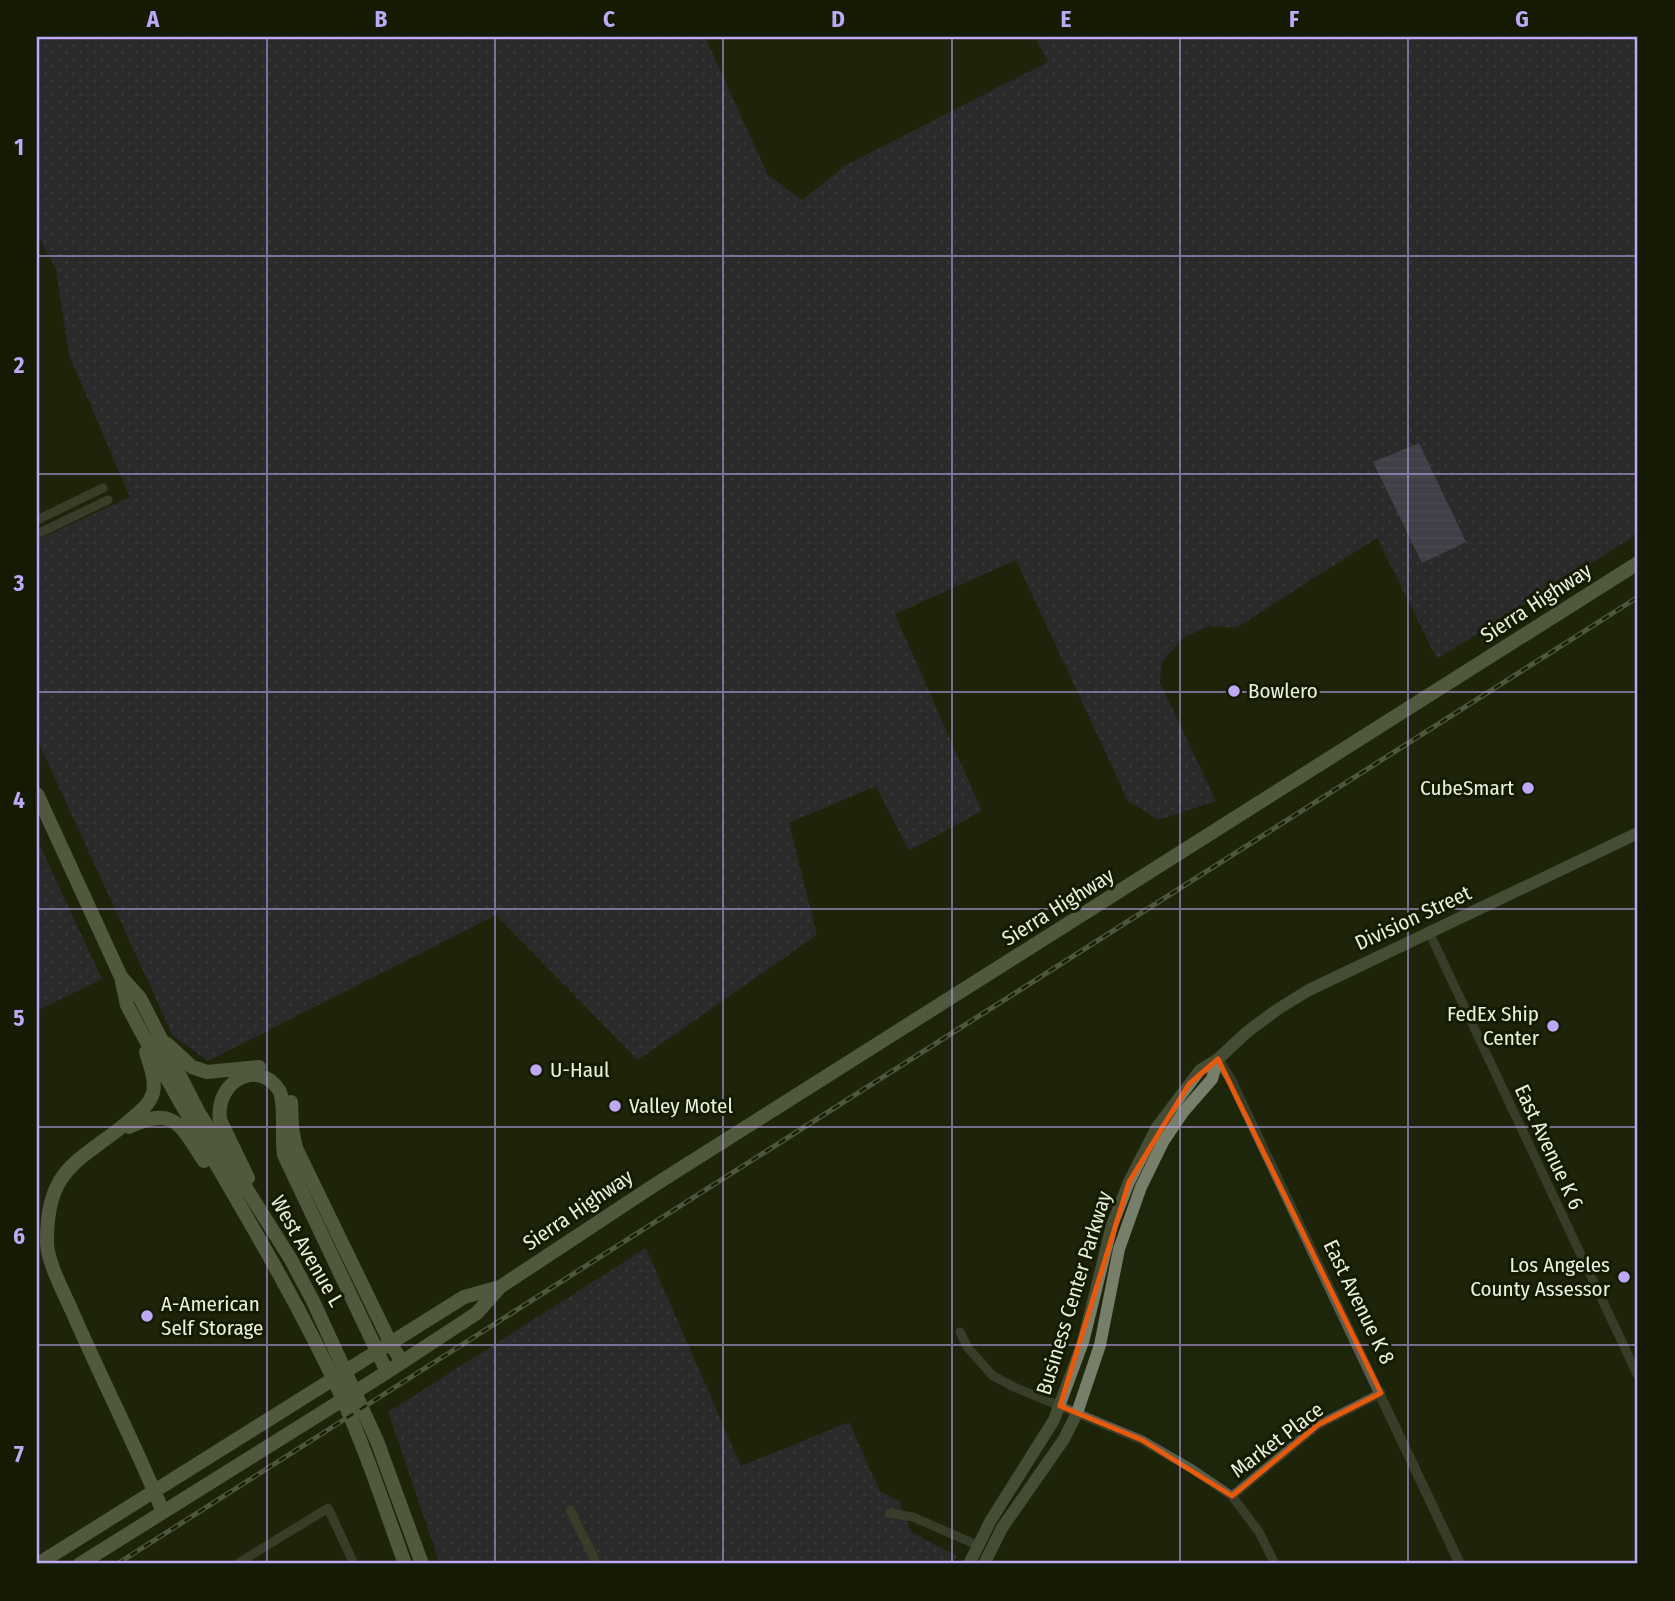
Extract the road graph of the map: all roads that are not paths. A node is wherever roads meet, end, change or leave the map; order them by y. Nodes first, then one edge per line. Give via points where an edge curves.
1 (103, 488) dead end
2 (108, 500) dead end
3 (37, 520) edge
4 (37, 534) edge
5 (1638, 563) edge
6 (37, 794) edge
7 (1638, 833) edge
8 (1429, 932) junction
9 (121, 977) junction
10 (137, 1024) junction
11 (155, 1030) junction
12 (1218, 1059) junction
13 (111, 1136) junction
14 (277, 1239) junction
15 (273, 1264) junction
16 (500, 1287) junction
17 (960, 1332) dead end
18 (391, 1344) junction
19 (377, 1352) junction
20 (402, 1362) junction
21 (387, 1372) junction
22 (1638, 1376) edge
23 (1381, 1392) junction
24 (1060, 1406) junction
25 (1077, 1413) junction
26 (155, 1491) junction
27 (1232, 1496) junction
28 (570, 1510) dead end
29 (163, 1512) junction
30 (890, 1513) dead end
31 (978, 1545) junction
32 (38, 1564) edge
33 (80, 1564) edge
34 (237, 1564) edge
35 (354, 1564) edge
36 (405, 1564) edge
37 (422, 1564) edge
38 (597, 1564) edge
39 (969, 1564) edge
40 (984, 1564) edge
41 (1275, 1564) edge
42 (1460, 1564) edge

1 - 3 street
2 - 4 street
5 - 16 main road, Sierra Highway
6 - 9 main road, West Avenue L
7 - 8 main road, Division Street
8 - 12 main road, Division Street via 1309,990 1247,1032
8 - 22 street, East Avenue K 6
9 - 10 main road, West Avenue L
9 - 11 main road, West Avenue L via 140,998
10 - 13 main road via 151,1068 153,1093 148,1104
10 - 15 main road, West Avenue L
11 - 14 main road, West Avenue L via 199,1113
11 - 18 main road via 192,1067 207,1072 253,1066 283,1080 290,1096 296,1148
12 - 23 street, East Avenue K 8
12 - 24 main road, Business Center Parkway via 1200,1070 1168,1111 1129,1182 1112,1225 1083,1342
12 - 25 main road, Business Center Parkway via 1212,1079 1177,1122 1140,1187 1119,1249 1100,1345
13 - 15 main road via 158,1117 179,1125
13 - 26 main road via 84,1153 53,1190 46,1244 79,1328
14 - 19 main road via 220,1120 219,1103 227,1088 245,1076 267,1079 282,1095 284,1155
14 - 37 main road, West Avenue L via 333,1342 377,1441
15 - 36 main road, West Avenue L via 319,1351 363,1450
16 - 18 main road, Sierra Highway via 464,1297
16 - 20 main road, Sierra Highway via 477,1313
17 - 24 street via 993,1376
18 - 19 main road, Sierra Highway
18 - 20 main road
19 - 21 main road
19 - 26 main road
20 - 21 main road, Sierra Highway
21 - 29 main road
23 - 27 street, Market Place via 1318,1424
23 - 42 street, East Avenue K 8
24 - 25 street
24 - 31 main road, Business Center Parkway
25 - 27 street via 1142,1440
25 - 40 main road, Business Center Parkway via 1064,1440 1002,1528
26 - 29 main road
26 - 32 main road
27 - 41 street via 1259,1532
28 - 38 street
29 - 33 main road
30 - 31 street via 913,1517
31 - 39 main road, Business Center Parkway
34 - 35 street via 328,1508

